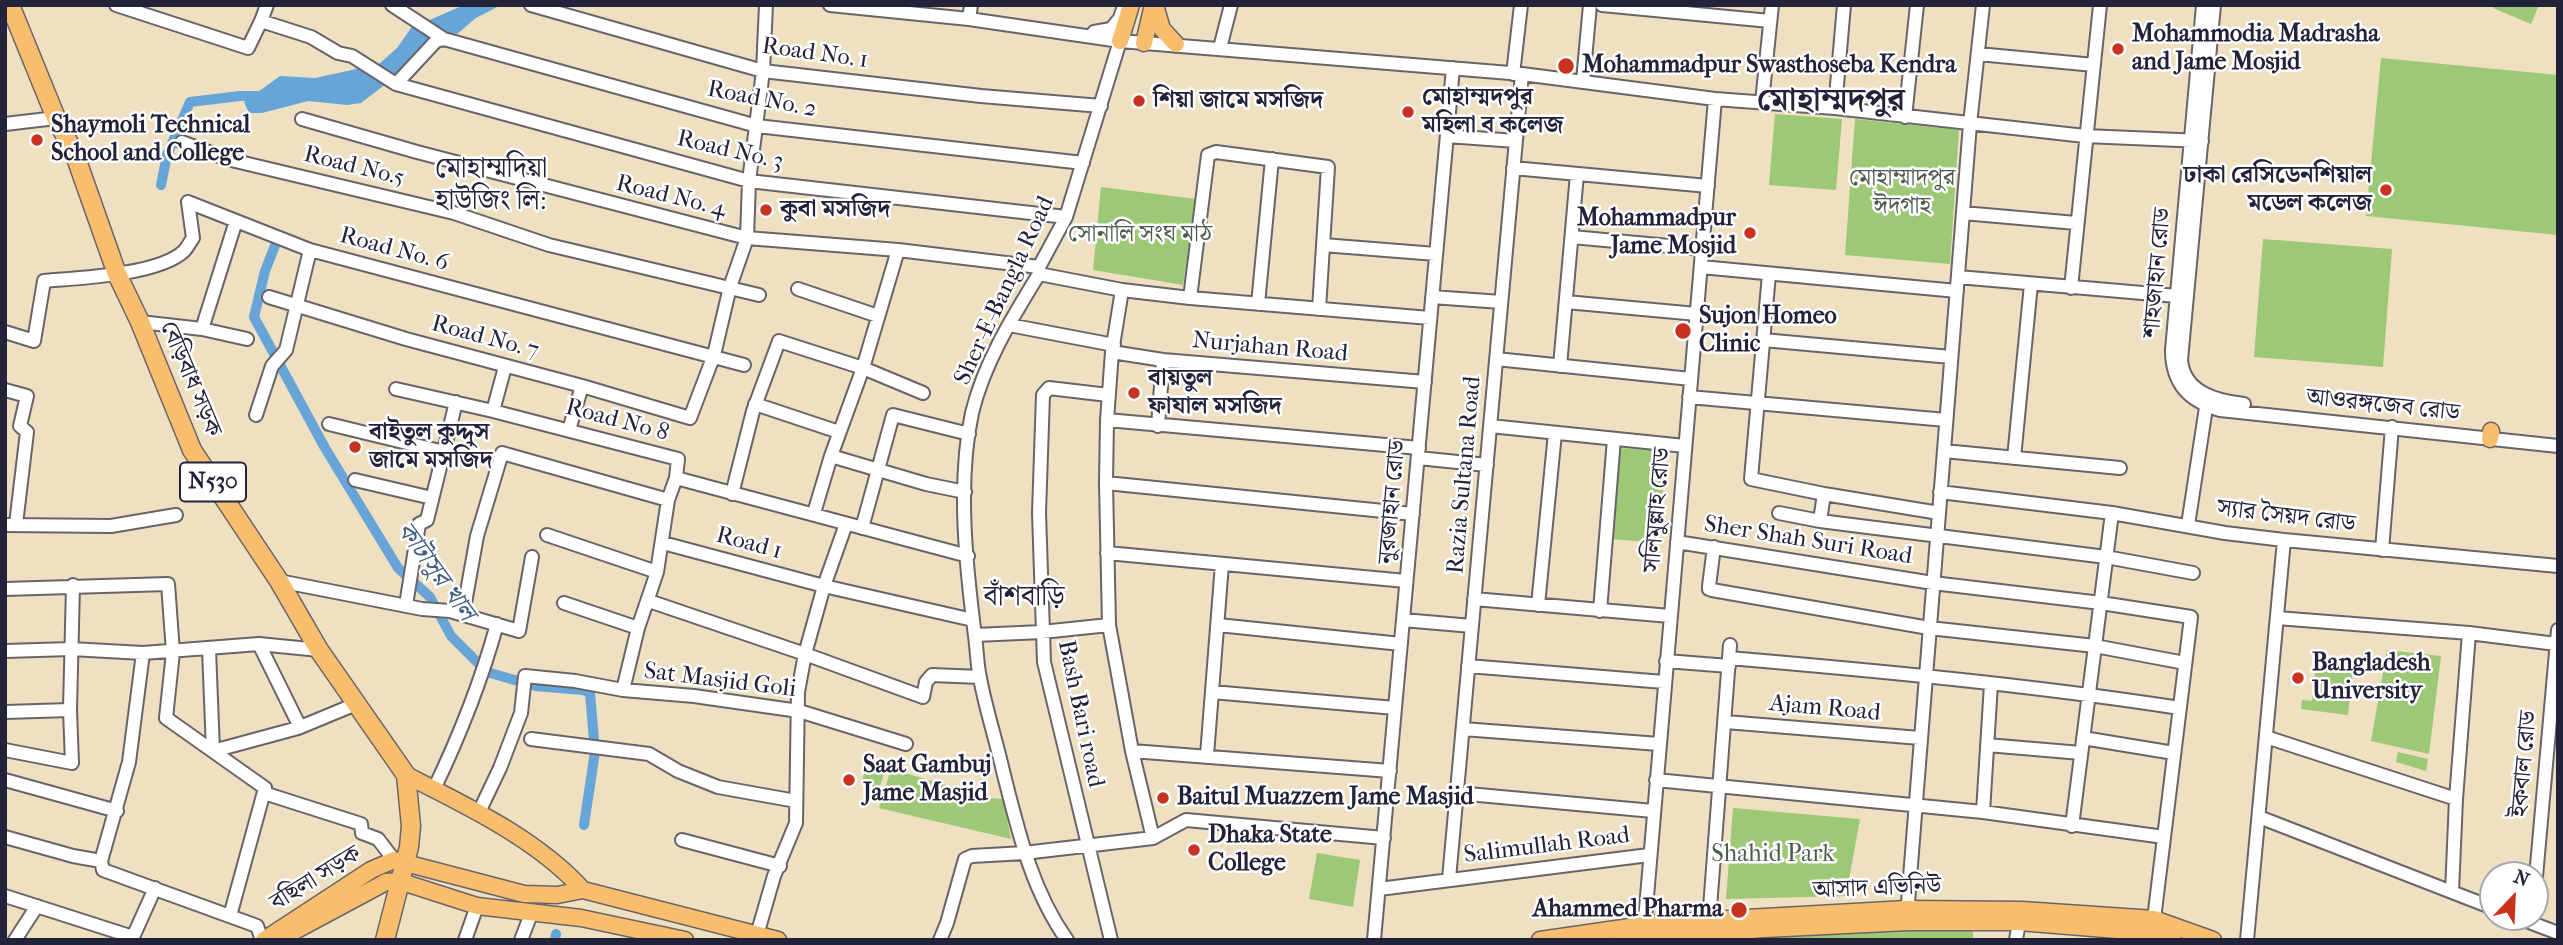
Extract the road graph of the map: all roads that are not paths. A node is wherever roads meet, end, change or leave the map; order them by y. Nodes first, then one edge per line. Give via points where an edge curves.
1 (10, 5) edge
2 (116, 5) edge
3 (267, 5) edge
4 (392, 5) edge
5 (531, 5) edge
6 (766, 5) edge
7 (830, 5) edge
8 (971, 5) edge
9 (1125, 5) edge
10 (1132, 5) edge
11 (1154, 5) edge
12 (1231, 5) edge
13 (1521, 5) edge
14 (1590, 5) edge
15 (1602, 5) edge
16 (1772, 5) edge
17 (1844, 5) edge
18 (1917, 5) edge
19 (1983, 5) edge
20 (2100, 5) edge
21 (2203, 5) edge
22 (2214, 5) edge
23 (854, 6) edge
24 (919, 10) edge
25 (970, 19) junction
26 (261, 21) junction
27 (1770, 21) junction
28 (1055, 32) junction
29 (442, 39) junction
30 (1120, 41) junction
31 (1144, 43) junction
32 (1176, 44) junction
33 (1220, 48) junction
34 (1978, 54) junction
35 (2094, 65) junction
36 (1452, 68) junction
37 (762, 71) junction
38 (1518, 74) junction
39 (1583, 81) junction
40 (394, 83) junction
41 (1715, 99) junction
42 (1762, 102) junction
43 (1101, 106) junction
44 (1835, 108) junction
45 (1905, 117) junction
46 (56, 118) junction
47 (302, 119) dead end
48 (5, 124) edge
49 (1970, 124) junction
50 (757, 126) junction
51 (1447, 136) junction
52 (2085, 136) junction
53 (1516, 141) junction
54 (2196, 141) junction
55 (182, 142) dead end
56 (1272, 159) junction
57 (1083, 163) junction
58 (1514, 168) junction
59 (1577, 174) junction
60 (749, 181) junction
61 (1708, 186) junction
62 (1963, 213) junction
63 (1066, 217) junction
64 (236, 220) junction
65 (2077, 223) junction
66 (747, 237) junction
67 (1572, 237) junction
68 (1324, 245) junction
69 (1702, 249) junction
70 (310, 250) junction
71 (898, 250) junction
72 (1436, 254) junction
73 (1701, 267) junction
74 (1039, 271) junction
75 (117, 274) junction
76 (1769, 274) junction
77 (1958, 277) junction
78 (2031, 284) junction
79 (730, 287) junction
80 (2071, 288) junction
81 (798, 289) dead end
82 (1122, 290) junction
83 (1957, 291) junction
84 (759, 295) dead end
85 (2177, 296) junction
86 (269, 297) dead end
87 (1432, 297) junction
88 (1190, 298) junction
89 (1501, 302) junction
90 (1566, 302) junction
91 (298, 304) junction
92 (1258, 304) junction
93 (1318, 309) junction
94 (1696, 314) junction
95 (878, 316) junction
96 (1430, 318) junction
97 (140, 322) junction
98 (1009, 324) junction
99 (202, 329) junction
100 (5, 332) edge
101 (247, 339) dead end
102 (1763, 340) junction
103 (1113, 348) junction
104 (714, 355) junction
105 (1951, 357) junction
106 (1496, 359) junction
107 (1163, 360) junction
108 (744, 365) dead end
109 (1560, 366) junction
110 (505, 367) junction
111 (863, 368) junction
112 (1691, 379) junction
113 (1424, 382) junction
114 (582, 386) junction
115 (396, 389) dead end
116 (5, 390) edge
117 (923, 393) dead end
118 (1108, 395) junction
119 (1689, 397) junction
120 (456, 402) junction
121 (2207, 402) junction
122 (1758, 403) junction
123 (755, 404) junction
124 (493, 411) junction
125 (256, 415) dead end
126 (1107, 420) junction
127 (1946, 420) junction
128 (329, 424) dead end
129 (1158, 426) junction
130 (1490, 426) junction
131 (2392, 428) junction
132 (569, 430) junction
133 (839, 432) junction
134 (1555, 433) junction
135 (969, 434) junction
136 (2491, 435) junction
137 (2558, 438) edge
138 (1614, 439) junction
139 (1685, 446) junction
140 (2558, 446) edge
141 (1944, 451) junction
142 (444, 452) junction
143 (1418, 453) junction
144 (831, 456) junction
145 (2014, 458) junction
146 (1487, 465) junction
147 (2120, 468) dead end
148 (879, 469) junction
149 (676, 478) junction
150 (355, 480) dead end
151 (1106, 483) junction
152 (965, 492) junction
153 (1940, 492) junction
154 (732, 494) junction
155 (1824, 494) junction
156 (432, 498) junction
157 (668, 500) junction
158 (814, 513) junction
159 (1779, 513) dead end
160 (1939, 513) junction
161 (2112, 513) junction
162 (1413, 514) junction
163 (176, 515) dead end
164 (1820, 521) junction
165 (846, 524) junction
166 (10, 525) edge
167 (2188, 525) junction
168 (862, 528) junction
169 (547, 535) dead end
170 (1937, 537) junction
171 (2284, 540) junction
172 (1677, 542) junction
173 (663, 543) junction
174 (1714, 547) junction
175 (2382, 550) junction
176 (1107, 552) junction
177 (532, 556) dead end
178 (968, 556) junction
179 (2106, 557) junction
180 (1222, 564) junction
181 (2558, 566) edge
182 (657, 572) junction
183 (2193, 573) dead end
184 (1406, 581) junction
185 (279, 582) junction
186 (1933, 583) junction
187 (73, 585) junction
188 (824, 586) junction
189 (5, 589) edge
190 (1474, 599) junction
191 (649, 601) junction
192 (564, 603) dead end
193 (2101, 603) junction
194 (406, 605) junction
195 (1538, 605) junction
196 (1600, 611) junction
197 (457, 612) junction
198 (1670, 617) junction
199 (2277, 618) junction
200 (973, 620) junction
201 (1403, 620) junction
202 (497, 624) junction
203 (1109, 625) junction
204 (1218, 625) junction
205 (1472, 626) junction
206 (638, 628) junction
207 (1929, 628) junction
208 (1042, 632) junction
209 (2469, 633) junction
210 (975, 635) junction
211 (2557, 637) edge
212 (259, 644) junction
213 (1401, 644) junction
214 (2095, 646) junction
215 (71, 649) junction
216 (209, 649) junction
217 (319, 650) junction
218 (5, 652) edge
219 (173, 652) junction
220 (143, 653) junction
221 (805, 654) junction
222 (1730, 656) junction
223 (1666, 661) junction
224 (2185, 663) junction
225 (1468, 666) junction
226 (1926, 675) junction
227 (980, 677) junction
228 (1664, 682) junction
229 (1991, 684) junction
230 (623, 690) junction
231 (1212, 692) junction
232 (2089, 694) junction
233 (356, 704) junction
234 (1395, 708) junction
235 (2180, 708) junction
236 (70, 710) junction
237 (799, 711) junction
238 (5, 712) edge
239 (1726, 722) junction
240 (300, 727) junction
241 (1463, 729) junction
242 (2266, 737) junction
243 (1920, 738) junction
244 (2083, 738) junction
245 (531, 739) dead end
246 (906, 744) dead end
247 (1659, 744) junction
248 (1987, 745) junction
249 (5, 750) edge
250 (213, 751) junction
251 (1132, 751) junction
252 (2081, 753) junction
253 (2174, 753) junction
254 (1207, 755) junction
255 (1390, 771) junction
256 (407, 775) junction
257 (5, 780) edge
258 (1656, 780) junction
259 (1719, 784) junction
260 (434, 789) junction
261 (264, 793) junction
262 (1457, 793) junction
263 (2456, 799) junction
264 (796, 802) junction
265 (1915, 804) junction
266 (117, 811) junction
267 (1653, 811) junction
268 (479, 812) junction
269 (1983, 812) junction
270 (2259, 817) junction
271 (2072, 826) junction
272 (5, 837) edge
273 (2164, 837) junction
274 (1153, 838) junction
275 (1384, 838) junction
276 (682, 840) dead end
277 (1087, 845) junction
278 (1024, 853) junction
279 (1649, 855) junction
280 (101, 861) junction
281 (400, 861) junction
282 (2537, 861) edge
283 (780, 866) junction
284 (1449, 878) junction
285 (399, 881) junction
286 (155, 888) junction
287 (1379, 889) junction
288 (583, 890) junction
289 (2452, 892) junction
290 (5, 896) edge
291 (2479, 903) edge
292 (37, 906) junction
293 (477, 906) junction
294 (531, 914) junction
295 (1907, 915) junction
296 (230, 916) junction
297 (2154, 919) junction
298 (1709, 921) junction
299 (2019, 922) junction
300 (1644, 931) junction
301 (1763, 934) edge
302 (738, 935) edge
303 (757, 935) junction
304 (12, 937) edge
305 (263, 940) edge
306 (279, 940) edge
307 (385, 940) edge
308 (465, 940) edge
309 (521, 940) edge
310 (685, 940) edge
311 (778, 940) edge
312 (940, 940) edge
313 (1067, 940) edge
314 (1111, 940) edge
315 (1374, 940) edge
316 (1540, 940) edge
317 (1620, 940) edge
318 (2016, 940) edge
319 (2174, 940) edge
320 (2213, 940) edge
321 (2247, 940) edge

1 - 46 highway, বেড়িবাধ সড়ক / N530
2 - 26 street via 248,48
3 - 26 street
4 - 29 street
5 - 37 street, Road No. 1
6 - 37 street
7 - 23 street
8 - 25 street
9 - 28 street via 1115,26 1105,32
10 - 30 main road
11 - 31 main road
11 - 32 main road via 1162,29
12 - 33 street
13 - 38 street, Razia Sultana Road
14 - 39 street
15 - 27 street
16 - 27 street
17 - 44 street
18 - 45 street
19 - 34 street, Sher Shah Suri Road
20 - 35 street
21 - 54 street, শাহজাহান রোড
22 - 54 street, শাহজাহান রোড
23 - 24 street
24 - 25 street
25 - 28 street
26 - 40 street, Road No. 3 via 311,37
27 - 42 street
28 - 30 street
29 - 40 street
29 - 50 street, Road No. 2
30 - 31 street
30 - 43 street, Sher-E-Bangla Road
31 - 32 street
32 - 33 street
33 - 36 street
34 - 35 street
34 - 49 street, Sher Shah Suri Road
35 - 52 street
36 - 38 street
36 - 51 street, নুরজাহান রোড
37 - 43 street, Road No. 1
37 - 50 street
38 - 39 street
38 - 53 street, Razia Sultana Road
39 - 41 street
40 - 60 street, Road No. 3
41 - 42 street
41 - 61 street, সলিমুল্লাহ রোড
42 - 44 street
43 - 57 street, Sher-E-Bangla Road
44 - 45 street
45 - 49 street
46 - 48 street
46 - 75 highway, বেড়িবাধ সড়ক / N530 via 75,155
47 - 66 street, Road No. 4
49 - 52 street
49 - 62 street, Sher Shah Suri Road
50 - 57 street, Road No. 2
50 - 60 street
51 - 53 street
51 - 72 street, নুরজাহান রোড
52 - 54 street
52 - 65 street
53 - 58 street, Razia Sultana Road
54 - 85 street, শাহজাহান রোড
54 - 121 street, শাহজাহান রোড via 2181,360 2191,384
55 - 79 street, Road No.5 via 227,159 454,214 549,245
56 - 68 street via 1328,167
56 - 88 street via 1208,155
56 - 92 street
57 - 63 street, Sher-E-Bangla Road
58 - 59 street
58 - 89 street, Razia Sultana Road
59 - 61 street
59 - 67 street
60 - 63 street, Road No. 3
60 - 66 street
61 - 69 street, সলিমুল্লাহ রোড
62 - 65 street
62 - 77 street, Sher Shah Suri Road
63 - 74 street, Sher-E-Bangla Road
64 - 70 street, Road No. 6
64 - 75 street, Road No. 6 via 188,202 194,238 184,252 150,267
64 - 99 street
65 - 80 street
66 - 71 street, Road No. 4
66 - 79 street
67 - 69 street
67 - 90 street
68 - 72 street
68 - 93 street
69 - 73 street, সলিমুল্লাহ রোড
70 - 91 street
70 - 104 street, Road No. 6
71 - 74 street, Road No. 4
71 - 95 street
72 - 87 street, নুরজাহান রোড
73 - 76 street
73 - 94 street, সলিমুল্লাহ রোড
74 - 82 street, Road No. 4
74 - 98 street, Sher-E-Bangla Road
75 - 97 highway, বেড়িবাধ সড়ক / N530
75 - 100 street via 44,281 34,341
76 - 83 street
76 - 102 street
77 - 78 street
77 - 83 street, Sher Shah Suri Road
78 - 80 street
78 - 145 street
79 - 84 street, Road No.5
79 - 104 street
80 - 85 street
81 - 95 street
82 - 88 street, Road No. 4
82 - 103 street
83 - 105 street, Sher Shah Suri Road
85 - 121 street, শাহজাহান রোড via 2173,370 2183,390
86 - 91 street, Road No. 7
87 - 89 street
87 - 96 street, নুরজাহান রোড
88 - 92 street, Road No. 4
89 - 106 street, Razia Sultana Road
90 - 94 street
90 - 109 street
91 - 110 street, Road No. 7
91 - 125 street via 286,350 272,366
92 - 93 street, Road No. 4
93 - 96 street, Road No. 4
94 - 112 street, সলিমুল্লাহ রোড
95 - 111 street
96 - 113 street, নুরজাহান রোড
97 - 99 street
97 - 185 highway, বেড়িবাধ সড়ক / N530 via 192,450
98 - 103 street, Nurjahan Road
98 - 135 street, Sher-E-Bangla Road via 978,392
99 - 101 street
102 - 105 street
102 - 122 street
103 - 107 street, Nurjahan Road
103 - 118 street
104 - 108 street, Road No. 6
104 - 114 street, Road No. 7 via 690,418
105 - 127 street, Sher Shah Suri Road
106 - 109 street
106 - 130 street, Razia Sultana Road
107 - 113 street, Nurjahan Road
107 - 129 street
109 - 112 street
110 - 114 street, Road No. 7
110 - 124 street
111 - 117 street
111 - 123 street via 779,341
111 - 133 street
112 - 119 street, সলিমুল্লাহ রোড
113 - 143 street, নুরজাহান রোড
114 - 132 street
115 - 120 street, Road No 8
116 - 166 street via 27,396 20,426 27,432
118 - 126 street
118 - 208 street, Bash Bari road via 1049,388 1043,395 1039,513
119 - 122 street
119 - 139 street, সলিমুল্লাহ রোড
120 - 124 street, Road No 8
120 - 142 street
121 - 131 street, আওরঙ্গজেব রোড via 2220,410
121 - 136 street, আওরঙ্গজেব রোড
121 - 167 street, স্যার সৈয়দ রোড
122 - 127 street
122 - 155 street, Sher Shah Suri Road via 1751,479
123 - 133 street
123 - 154 street
124 - 132 street, Road No 8
126 - 129 street
126 - 151 street
127 - 141 street, Sher Shah Suri Road
128 - 142 street
129 - 143 street
130 - 134 street
130 - 146 street, Razia Sultana Road
131 - 136 street, আওরঙ্গজেব রোড
131 - 175 street, স্যার সৈয়দ রোড
132 - 149 street, Road No 8 via 678,459
133 - 144 street
134 - 138 street
134 - 195 street
135 - 148 street via 893,415
135 - 152 street, Sher-E-Bangla Road
136 - 137 street, আওরঙ্গজেব রোড
136 - 140 street, আওরঙ্গজেব রোড
138 - 139 street
138 - 196 street
139 - 172 street, সলিমুল্লাহ রোড
141 - 145 street
141 - 153 street, Sher Shah Suri Road
142 - 156 street
143 - 146 street
143 - 162 street, নুরজাহান রোড
144 - 148 street
144 - 158 street
145 - 147 street
146 - 190 street, Razia Sultana Road
148 - 152 street
148 - 168 street
149 - 154 street
149 - 157 street, Road No 8
150 - 156 street
151 - 162 street
151 - 176 street
152 - 178 street, Sher-E-Bangla Road
153 - 160 street, Sher Shah Suri Road
153 - 161 street
154 - 158 street
155 - 160 street, Sher Shah Suri Road
155 - 164 street
156 - 194 street via 427,520 419,524
157 - 173 street, Road No 8
157 - 197 street via 502,453
158 - 165 street
159 - 164 street, Sher Shah Suri Road
160 - 170 street, Sher Shah Suri Road
161 - 167 street
161 - 179 street
162 - 184 street, নুরজাহান রোড
163 - 166 street via 111,526
164 - 170 street, Sher Shah Suri Road
165 - 168 street
165 - 188 street
167 - 171 street, স্যার সৈয়দ রোড
168 - 178 street
169 - 182 street
170 - 179 street, Sher Shah Suri Road
170 - 186 street, Sher Shah Suri Road
171 - 175 street, স্যার সৈয়দ রোড
171 - 199 street
172 - 174 street, Sher Shah Suri Road
172 - 198 street, সলিমুল্লাহ রোড
173 - 182 street, Road No 8
173 - 188 street, Road 1
174 - 186 street, Sher Shah Suri Road
174 - 207 street via 1709,589
175 - 181 street, স্যার সৈয়দ রোড
176 - 180 street
176 - 203 street
177 - 202 street via 519,631
178 - 200 street, Sher-E-Bangla Road
179 - 183 street, Sher Shah Suri Road
179 - 193 street
180 - 184 street
180 - 204 street
182 - 191 street, Road No 8
184 - 201 street, নুরজাহান রোড
185 - 194 street
185 - 217 highway, বেড়িবাধ সড়ক / N530
186 - 193 street
186 - 207 street, Sher Shah Suri Road
187 - 189 street
187 - 215 street
187 - 219 street via 168,584
188 - 200 street, Road 1
188 - 221 street
190 - 195 street
190 - 205 street, Razia Sultana Road
191 - 206 street, Road No 8
191 - 221 street
192 - 206 street
193 - 214 street
193 - 224 street via 2191,617
194 - 197 street
195 - 196 street
196 - 198 street
197 - 202 street
198 - 223 street, সলিমুল্লাহ রোড
199 - 209 street, ইকবাল রোড
199 - 242 street
200 - 210 street, Sher-E-Bangla Road
201 - 205 street
201 - 213 street, নুরজাহান রোড
202 - 260 street via 484,672
203 - 208 street
203 - 251 street
204 - 213 street
204 - 231 street
205 - 225 street, Razia Sultana Road
206 - 230 street, Road No 8
207 - 214 street
207 - 226 street, Sher Shah Suri Road
208 - 210 street
208 - 277 street, Bash Bari road via 1044,662
209 - 211 street, ইকবাল রোড
209 - 263 street
210 - 227 street, Sher-E-Bangla Road
211 - 282 street, ইকবাল রোড
212 - 216 street
212 - 217 street
212 - 240 street
213 - 234 street, নুরজাহান রোড
214 - 224 street
214 - 232 street
215 - 218 street
215 - 220 street
215 - 236 street
216 - 219 street
216 - 250 street
217 - 233 highway, বেড়িবাধ সড়ক / N530
219 - 220 street
219 - 250 street via 166,718
220 - 266 street via 129,762
221 - 227 street via 923,697 932,675
221 - 237 street
222 - 223 street
222 - 226 street
222 - 239 street
223 - 228 street, সলিমুল্লাহ রোড
224 - 235 street
225 - 228 street
225 - 241 street, Razia Sultana Road
226 - 229 street
226 - 243 street, Sher Shah Suri Road
227 - 278 street, Sher-E-Bangla Road
228 - 247 street, সলিমুল্লাহ রোড
229 - 232 street
229 - 248 street
230 - 237 street, Sat Masjid Goli
230 - 268 street, Sat Masjid Goli via 525,676 521,712
231 - 234 street
231 - 254 street
232 - 235 street
232 - 244 street
233 - 240 street
233 - 256 highway, বেড়িবাধ সড়ক / N530
234 - 255 street, নুরজাহান রোড
235 - 253 street
236 - 238 street
236 - 249 street via 72,763
237 - 246 street, Sat Masjid Goli
237 - 264 street
239 - 243 street, Ajam Road
239 - 259 street
240 - 250 street
241 - 247 street
241 - 262 street, Razia Sultana Road
242 - 263 street
242 - 270 street
243 - 265 street, Sher Shah Suri Road
244 - 252 street
244 - 253 street
245 - 264 street via 649,754 719,787
247 - 258 street, সলিমুল্লাহ রোড
248 - 252 street
248 - 269 street
250 - 261 street via 265,788
251 - 254 street
251 - 274 street
252 - 271 street
253 - 273 street
254 - 255 street
255 - 275 street, নুরজাহান রোড
256 - 260 main road
256 - 281 highway via 411,825
257 - 266 street
258 - 259 street
258 - 267 street, সলিমুল্লাহ রোড
259 - 265 street
259 - 298 street
260 - 268 main road
261 - 281 street via 361,824 362,833 378,839
261 - 296 street
262 - 267 street
262 - 284 street, Razia Sultana Road
263 - 289 street
264 - 283 street via 796,823
265 - 269 street
265 - 295 street, Sher Shah Suri Road
266 - 280 street
267 - 279 street, সলিমুল্লাহ রোড
268 - 288 main road via 564,869
269 - 271 street
270 - 289 street
270 - 321 street
271 - 273 street
272 - 280 street
273 - 297 street
274 - 275 street via 1177,823 1196,819
274 - 277 street
275 - 287 street, নুরজাহান রোড
276 - 283 street
277 - 278 street
277 - 314 street, Bash Bari road
278 - 312 street via 965,859
278 - 313 street, Sher-E-Bangla Road
279 - 284 street, Salimullah Road
279 - 300 street, সলিমুল্লাহ রোড
280 - 286 street via 103,870
281 - 285 highway
281 - 288 main road via 524,894
281 - 305 main road, বছিলা সড়ক via 371,870
283 - 303 street
284 - 287 street, Salimullah Road
285 - 293 main road
285 - 306 main road, বছিলা সড়ক via 386,883
285 - 307 highway
286 - 292 street via 133,937
286 - 296 street
287 - 315 street, নুরজাহান রোড
288 - 302 main road
289 - 291 street
290 - 292 street
292 - 304 street
293 - 294 main road
293 - 308 street
294 - 309 street
294 - 310 main road via 581,918
295 - 297 main road, আসাদ এভিনিউ via 2022,910
295 - 298 main road, আসাদ এভিনিউ
295 - 299 main road, আসাদ এভিনিউ
295 - 301 main road, আসাদ এভিনিউ
296 - 305 street via 257,926
297 - 320 main road, আসাদ এভিনিউ
298 - 300 main road, আসাদ এভিনিউ
299 - 318 street
299 - 319 main road, আসাদ এভিনিউ via 2155,933
300 - 301 main road, আসাদ এভিনিউ
300 - 316 main road, আসাদ এভিনিউ
300 - 317 main road, আসাদ এভিনিউ
302 - 303 main road
303 - 311 main road

